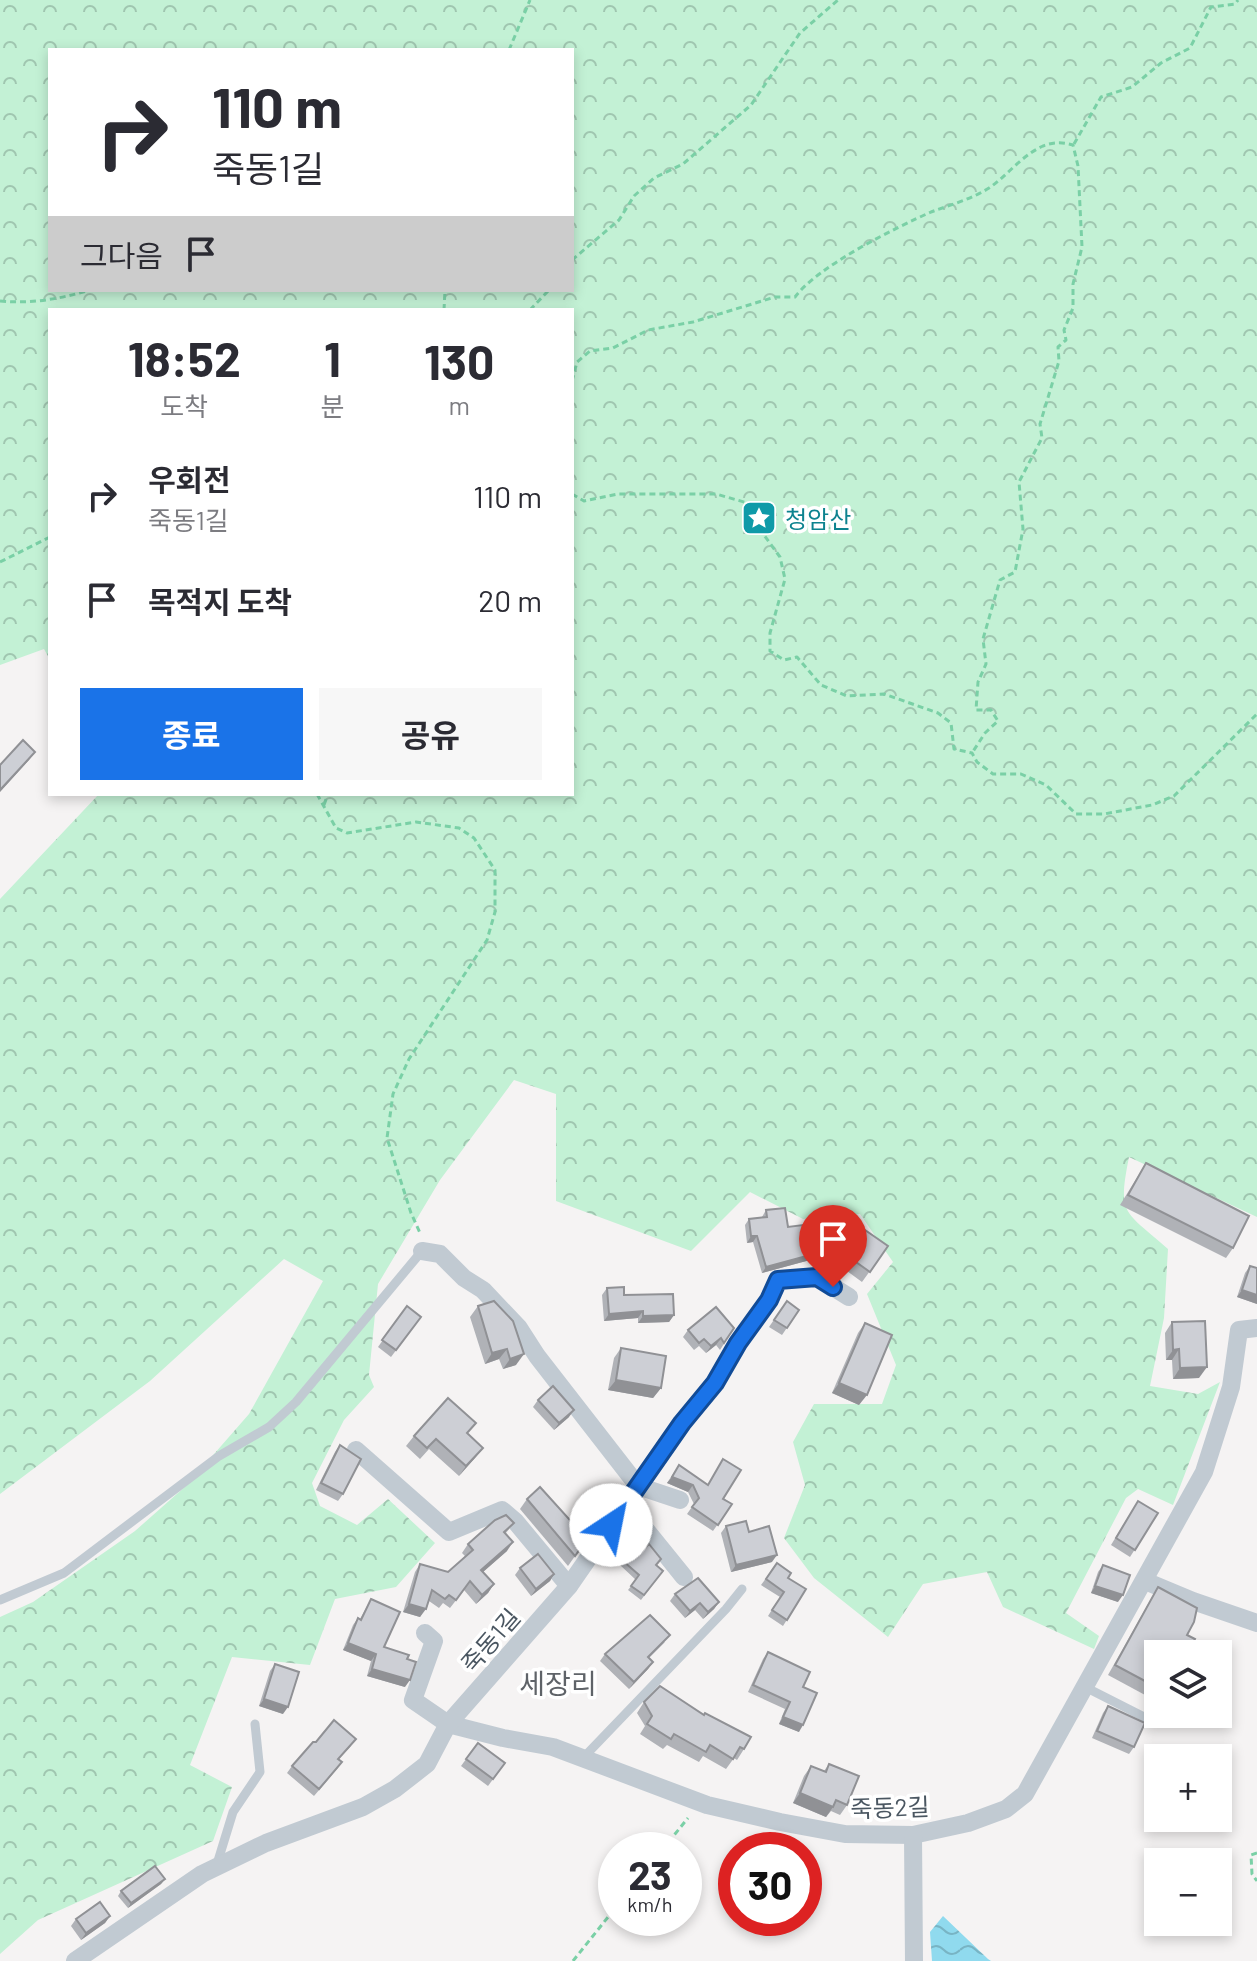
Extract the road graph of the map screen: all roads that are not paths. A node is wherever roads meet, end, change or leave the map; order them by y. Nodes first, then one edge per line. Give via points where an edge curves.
1 (422, 1251) joint
2 (849, 1297) dead end
3 (1257, 1328) edge
4 (356, 1450) dead end
5 (638, 1486) junction
6 (680, 1500) dead end
7 (625, 1504) junction
8 (684, 1577) dead end
9 (1145, 1581) junction
10 (569, 1586) junction
11 (742, 1589) dead end
12 (0, 1600) edge
13 (1257, 1623) edge
14 (425, 1633) dead end
15 (1085, 1687) junction
16 (1144, 1717) edge
17 (255, 1724) dead end
18 (448, 1724) junction
19 (583, 1758) junction
20 (913, 1835) junction
21 (216, 1867) junction
22 (75, 1961) edge
23 (914, 1961) edge

1 - 5 street via 440,1254 519,1328
1 - 12 lane via 269,1427 219,1456 64,1573
2 - 5 street, 죽동1길 via 817,1277 778,1280 715,1383
3 - 9 street, 죽동2길 via 1239,1330 1231,1387 1204,1472
4 - 10 street via 449,1532 502,1510
5 - 6 street
5 - 7 street, 죽동1길
7 - 8 street
7 - 10 street, 죽동1길
9 - 13 street
9 - 15 street, 죽동2길
10 - 18 street, 죽동1길
11 - 19 lane
14 - 18 street via 434,1641 413,1700
15 - 16 lane
15 - 20 street, 죽동2길 via 1025,1794 1006,1809 968,1823
17 - 21 lane via 260,1772 233,1812
18 - 19 street, 죽동2길
18 - 21 street, 죽동1길 via 427,1764 395,1789
19 - 20 street, 죽동2길 via 700,1802 780,1822 845,1834
20 - 23 street
21 - 22 street, 죽동1길

